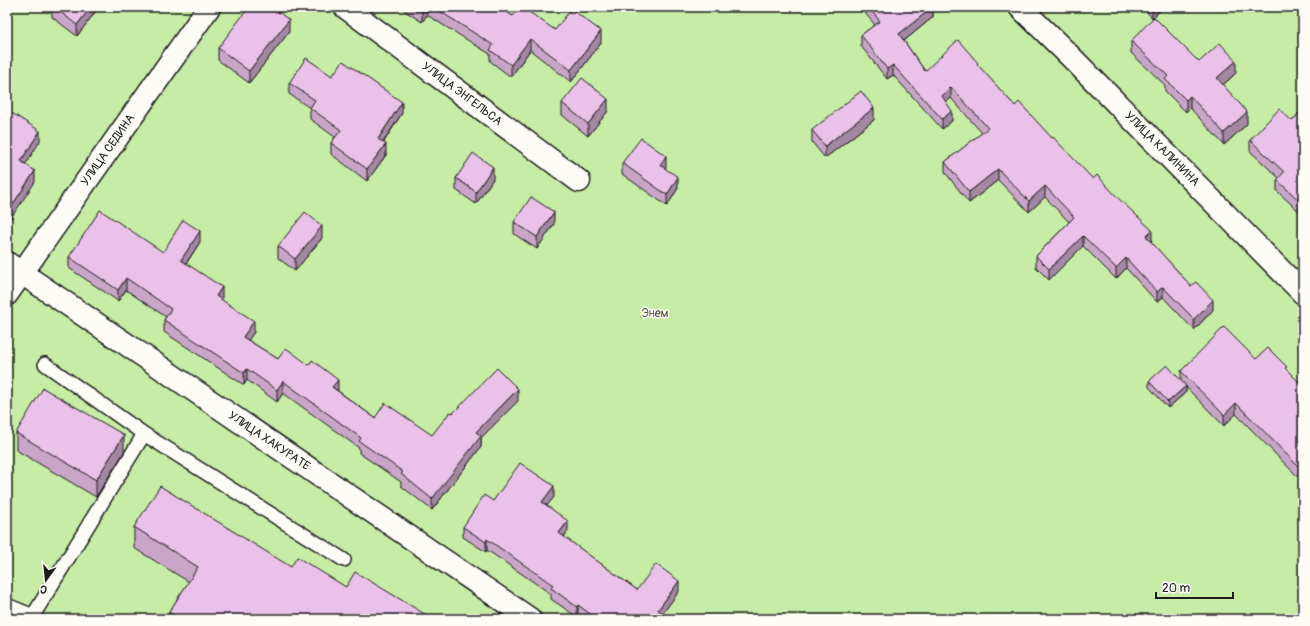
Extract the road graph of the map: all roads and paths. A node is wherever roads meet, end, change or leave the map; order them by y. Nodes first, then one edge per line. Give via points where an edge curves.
1 (210, 7) edge
2 (345, 7) edge
3 (1020, 7) edge
4 (579, 181) dead end
5 (14, 268) edge
6 (1303, 293) edge
7 (7, 294) edge
8 (45, 364) dead end
9 (144, 434) junction
10 (344, 560) dead end
11 (7, 610) edge
12 (30, 619) edge
13 (530, 619) edge

1 - 5 street, УЛИЦА СЕДИНА
2 - 4 street, УЛИЦА ЭНГЕЛЬСА
3 - 6 street, УЛИЦА КАЛИНИНА
5 - 7 street, УЛИЦА СЕДИНА
5 - 13 street, УЛИЦА ХАКУРАТЕ
8 - 9 lane
9 - 10 lane
9 - 12 lane
11 - 12 street

